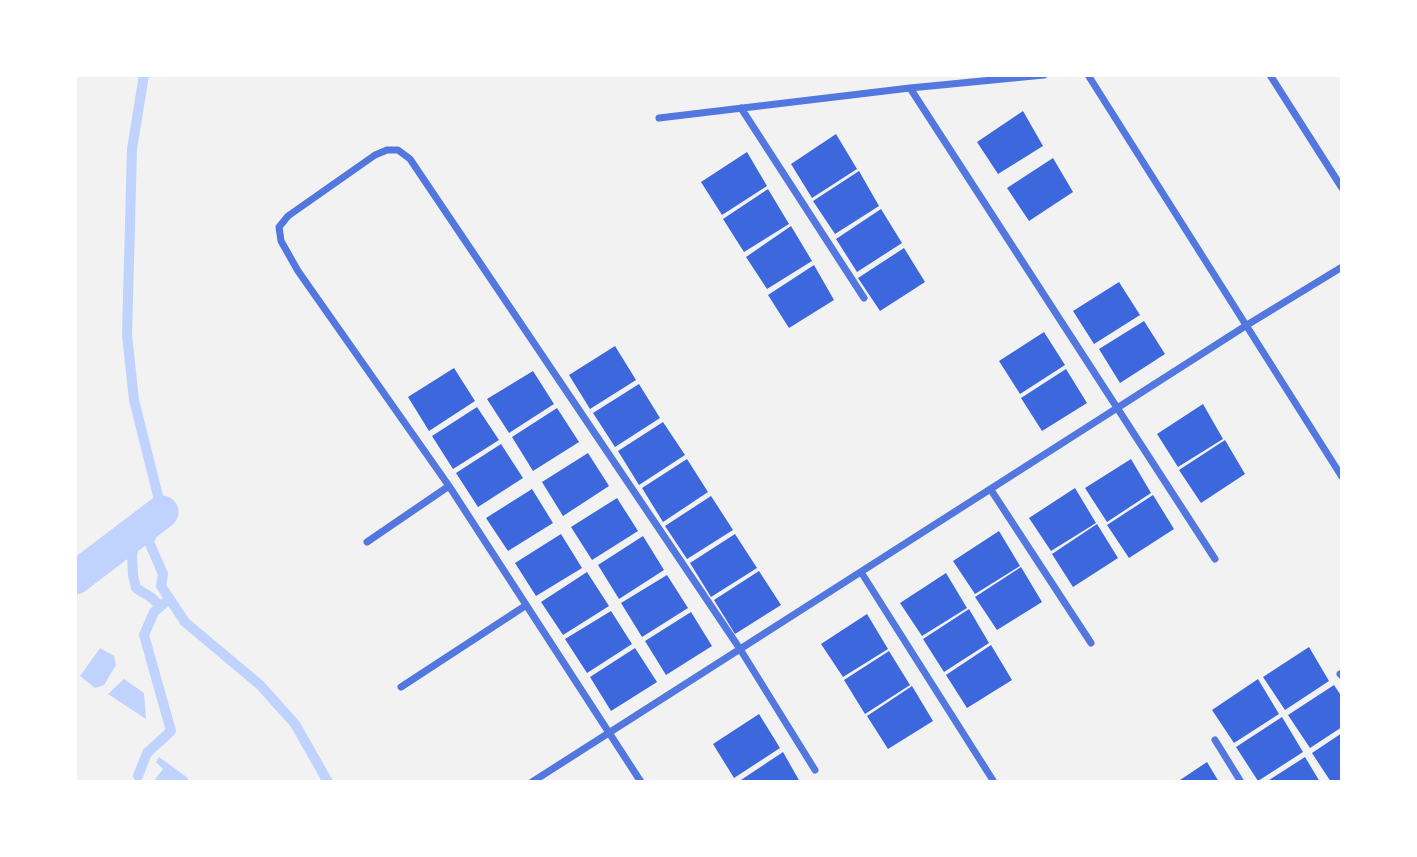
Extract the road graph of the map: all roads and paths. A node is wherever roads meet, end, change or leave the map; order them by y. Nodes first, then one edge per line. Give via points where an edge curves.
1 (1044, 75) edge
2 (1088, 75) edge
3 (1270, 75) edge
4 (910, 88) junction
5 (741, 108) junction
6 (659, 118) dead end
7 (1342, 188) edge
8 (1342, 267) edge
9 (864, 298) dead end
10 (1247, 325) junction
11 (1119, 408) junction
12 (1342, 477) edge
13 (449, 486) junction
14 (991, 490) junction
15 (367, 542) dead end
16 (1215, 559) dead end
17 (861, 572) junction
18 (525, 606) junction
19 (1091, 643) dead end
20 (740, 649) junction
21 (401, 687) dead end
22 (608, 733) junction
23 (1215, 740) dead end
24 (814, 770) dead end
25 (532, 782) edge
26 (641, 782) edge
27 (993, 782) edge
28 (1241, 782) edge

1 - 4 street
2 - 10 street
3 - 7 street
4 - 5 street
4 - 11 street
5 - 6 street
5 - 9 street
8 - 10 street
10 - 11 street
10 - 12 street
11 - 14 street
11 - 16 street
13 - 15 street
13 - 18 street
13 - 20 street via 288,256 279,234 288,216 387,150 398,150 410,159
14 - 17 street
14 - 19 street
17 - 20 street
17 - 27 street
18 - 21 street
18 - 22 street
20 - 22 street
20 - 24 street
22 - 25 street
22 - 26 street
23 - 28 street

